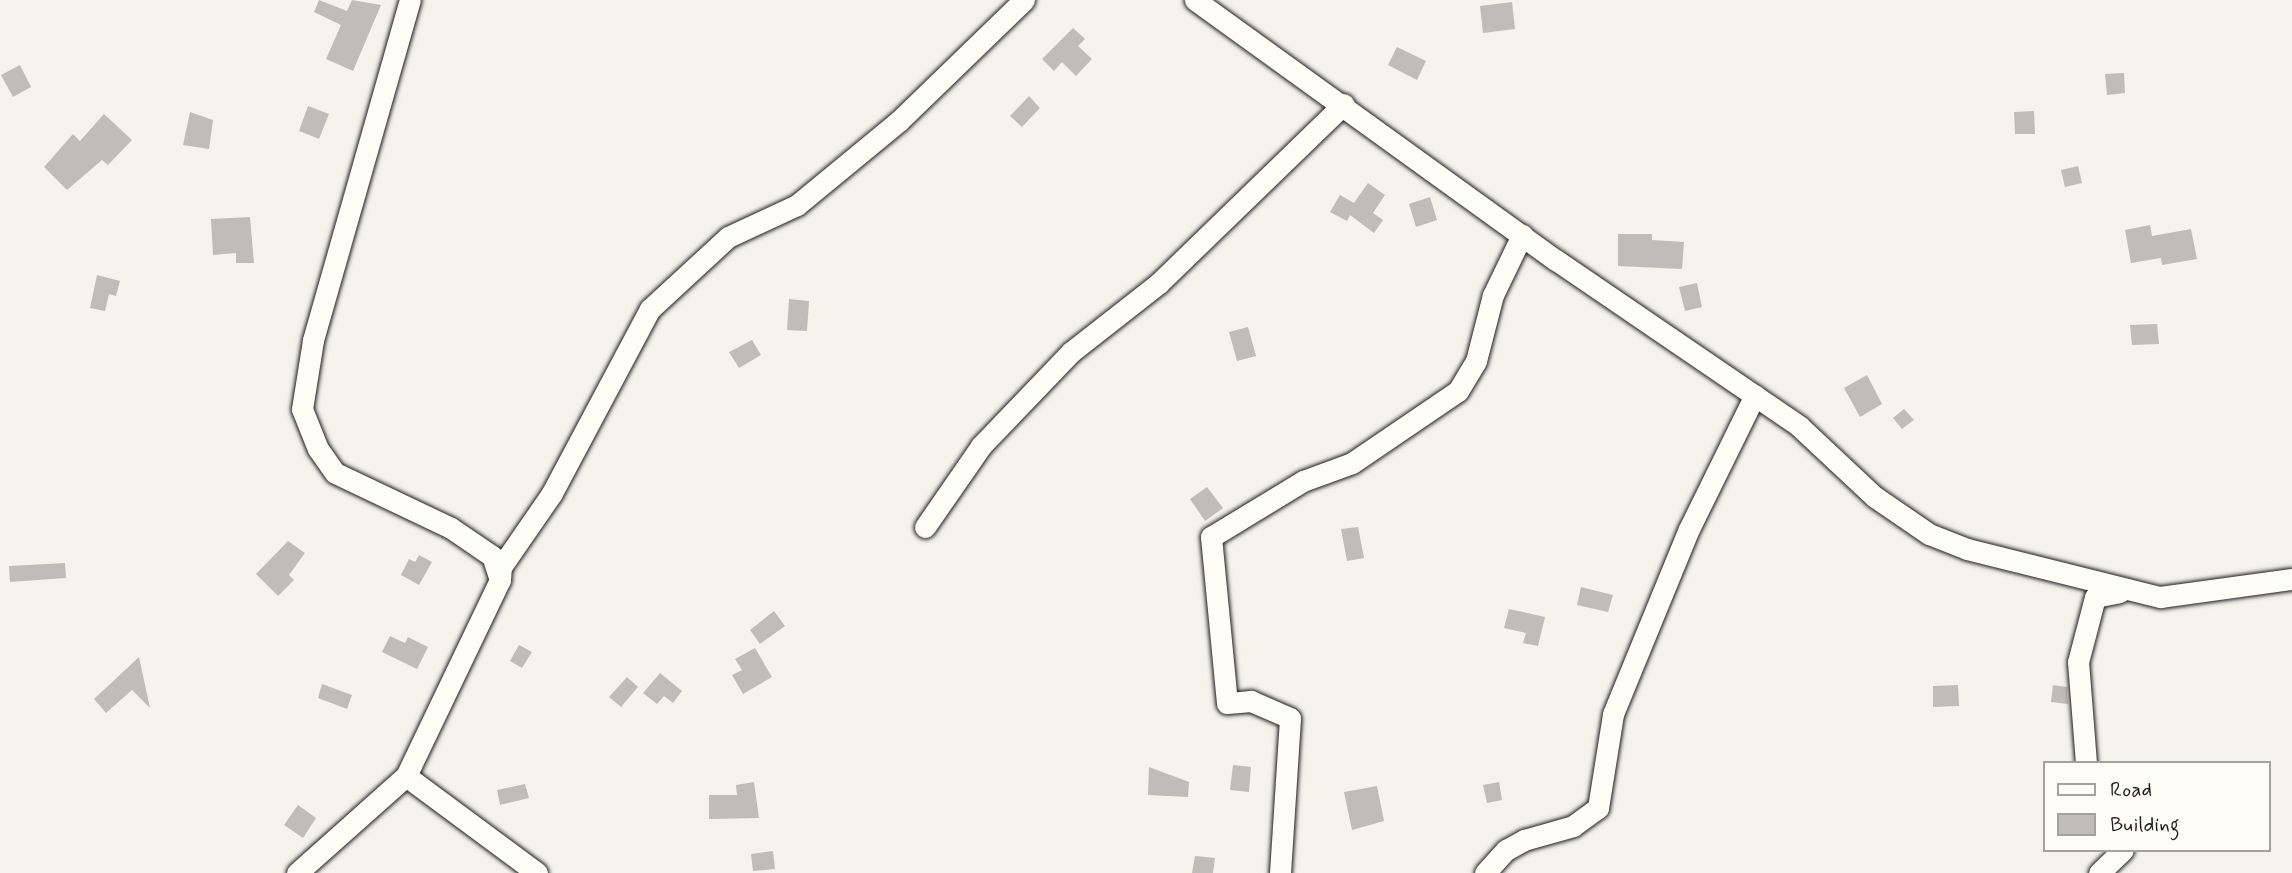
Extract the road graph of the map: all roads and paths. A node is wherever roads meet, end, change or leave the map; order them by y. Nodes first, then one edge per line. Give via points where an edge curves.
1 (410, 0) edge
2 (1024, 0) edge
3 (1195, 0) edge
4 (1344, 104) junction
5 (1521, 235) junction
6 (1755, 395) junction
7 (925, 527) dead end
8 (2292, 579) edge
9 (500, 580) junction
10 (2124, 592) junction
11 (2086, 761) edge
12 (406, 776) junction
13 (2121, 852) edge
14 (297, 873) edge
15 (537, 873) edge
16 (1280, 873) edge
17 (1485, 873) edge
18 (2099, 873) edge

1 - 9 street via 313,340 302,409 318,449 335,473 451,527 492,556
2 - 9 street via 899,121 797,205 728,237 650,309 552,493 500,567
3 - 4 street
4 - 5 street
4 - 7 street via 1159,283 1071,352 981,446
5 - 6 street
5 - 16 street via 1493,295 1476,361 1458,391 1352,463 1303,481 1211,537 1227,703 1251,701 1290,718
6 - 10 street via 1799,426 1875,496 1929,534 1967,550
6 - 17 street via 1684,540 1613,714 1598,808 1573,826 1506,850
8 - 10 street via 2188,596
9 - 12 street
10 - 11 street via 2095,597 2078,662
12 - 14 street
12 - 15 street
13 - 18 street

